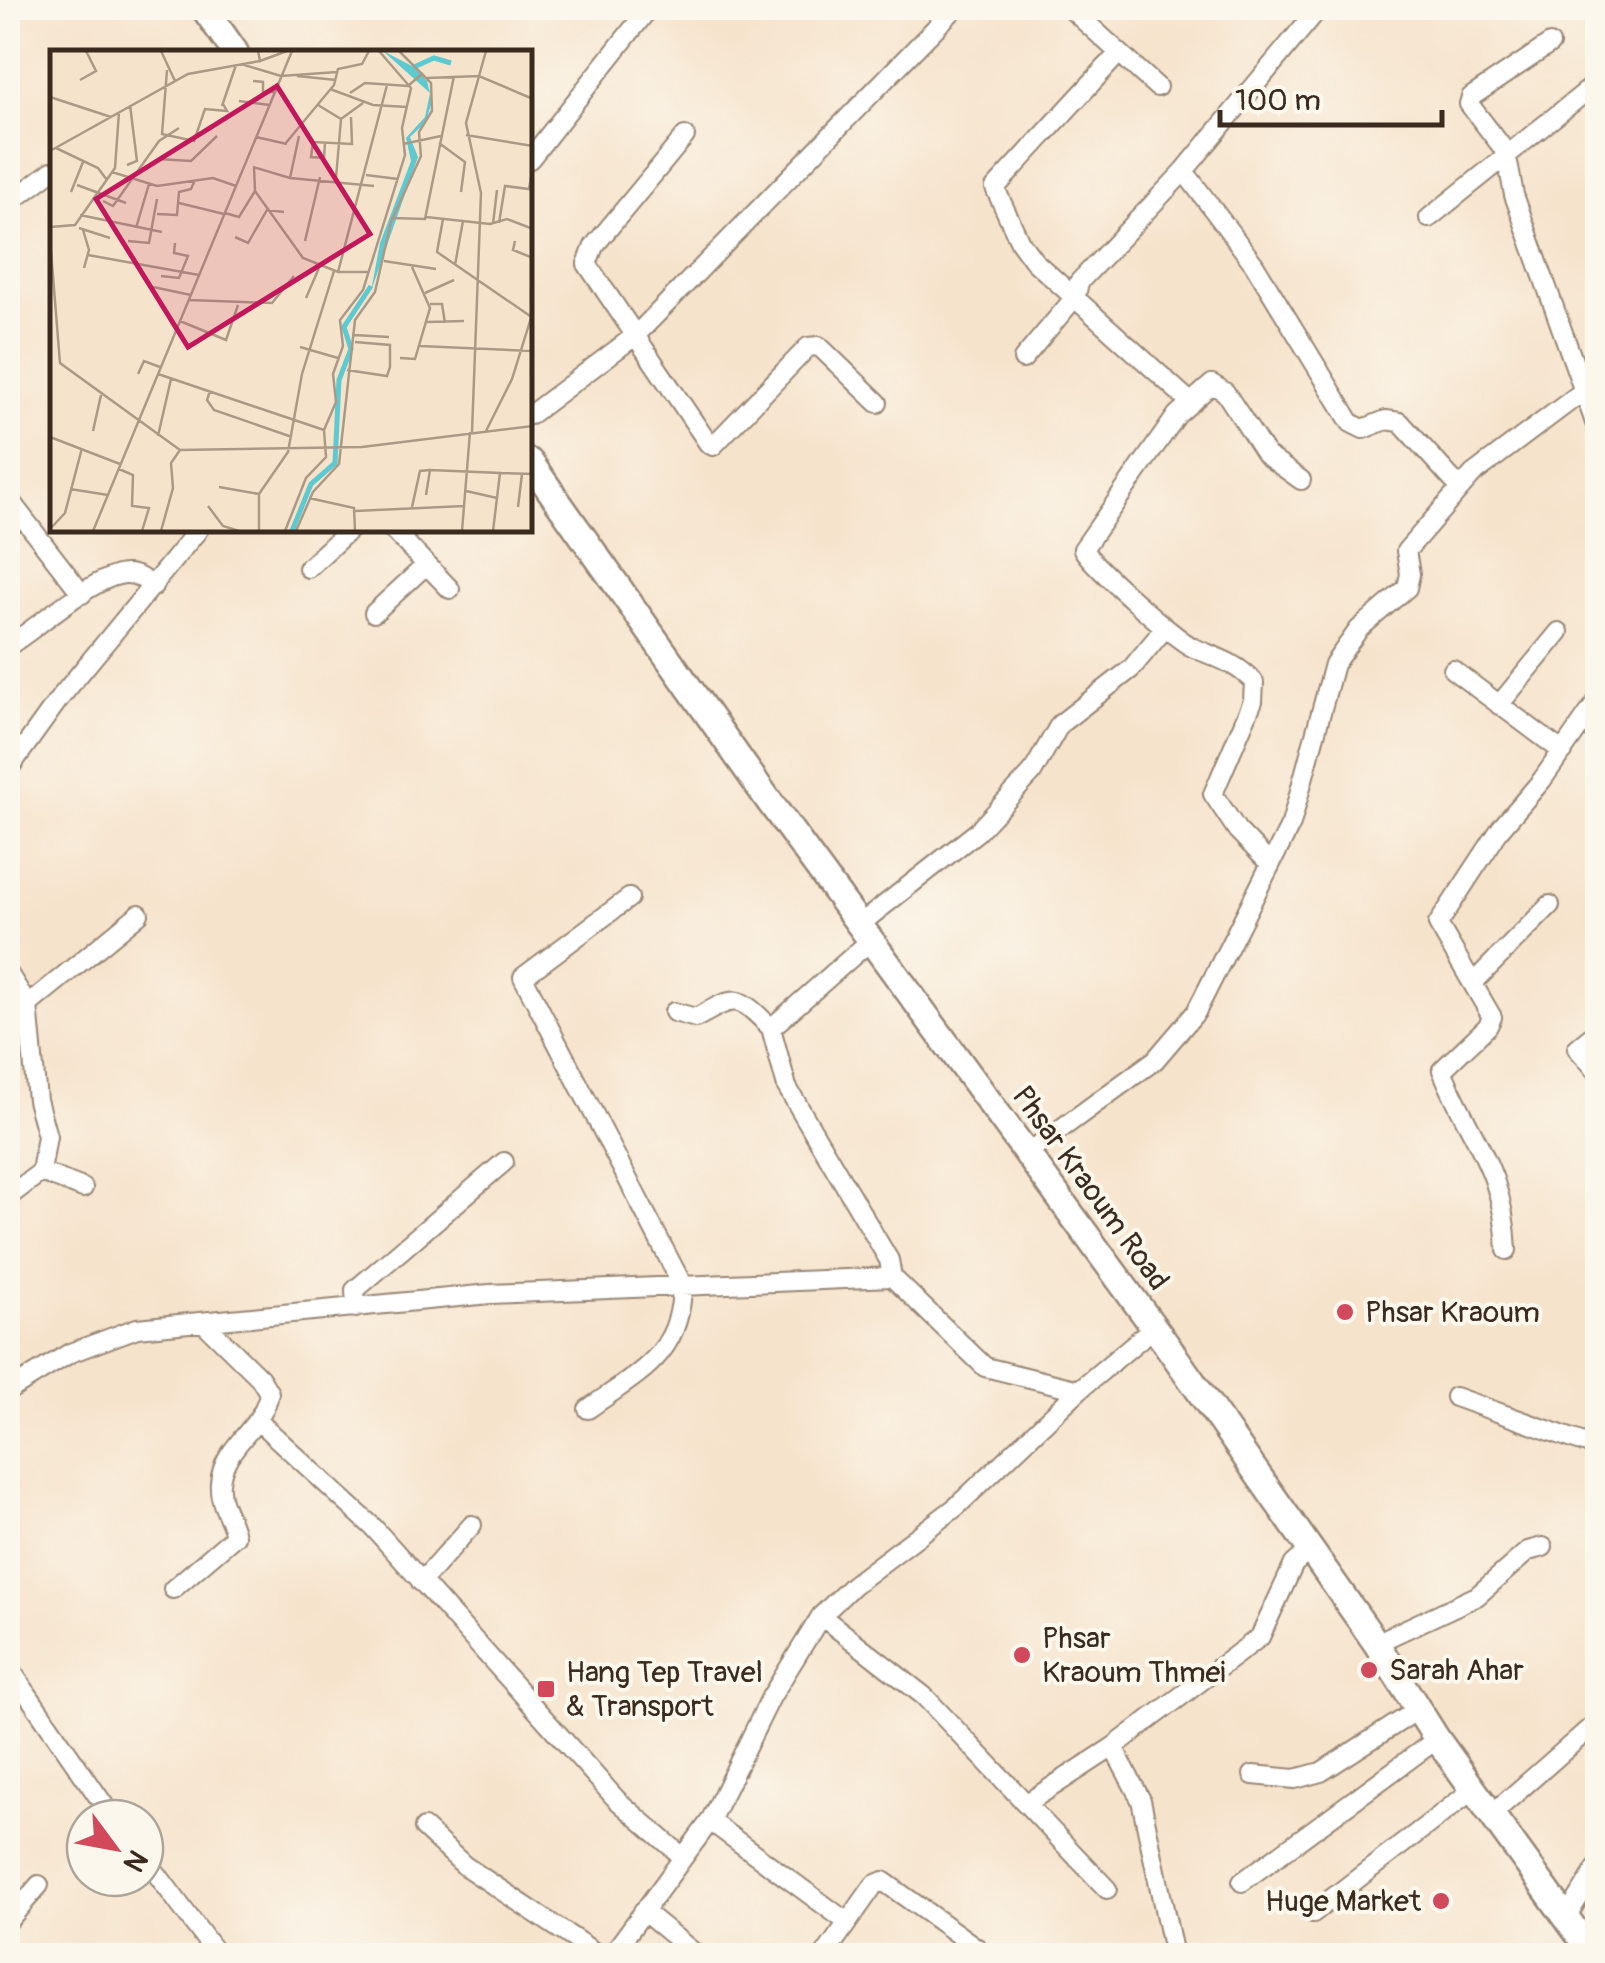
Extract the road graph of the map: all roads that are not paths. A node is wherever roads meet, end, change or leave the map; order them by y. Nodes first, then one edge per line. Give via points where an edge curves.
1 (204, 8) edge
2 (955, 8) edge
3 (1070, 8) edge
4 (1319, 8) edge
5 (642, 16) dead end
6 (1550, 44) dead end
7 (234, 50) edge
8 (1119, 53) junction
9 (1598, 82) edge
10 (1158, 87) dead end
11 (685, 136) dead end
12 (1506, 152) junction
13 (532, 155) edge
14 (1184, 171) junction
15 (50, 172) edge
16 (8, 204) edge
17 (1429, 218) dead end
18 (1076, 296) junction
19 (636, 335) junction
20 (1023, 360) dead end
21 (1591, 386) edge
22 (1189, 401) junction
23 (878, 403) dead end
24 (532, 413) edge
25 (1598, 431) edge
26 (532, 465) edge
27 (1301, 480) dead end
28 (1460, 488) junction
29 (8, 498) edge
30 (196, 532) edge
31 (347, 532) edge
32 (395, 532) edge
33 (426, 565) junction
34 (308, 568) dead end
35 (153, 588) junction
36 (450, 589) dead end
37 (82, 594) junction
38 (374, 613) dead end
39 (1164, 629) junction
40 (1559, 632) dead end
41 (8, 646) edge
42 (1453, 670) dead end
43 (1598, 700) edge
44 (1499, 705) junction
45 (1562, 752) junction
46 (8, 770) edge
47 (1270, 864) junction
48 (629, 898) dead end
49 (1550, 905) dead end
50 (139, 914) dead end
51 (865, 933) junction
52 (8, 974) edge
53 (1472, 983) junction
54 (28, 1005) junction
55 (674, 1012) dead end
56 (770, 1028) junction
57 (1598, 1031) edge
58 (1598, 1072) edge
59 (1025, 1155) junction
60 (504, 1162) dead end
61 (41, 1172) junction
62 (83, 1188) dead end
63 (8, 1197) edge
64 (1507, 1250) dead end
65 (892, 1277) junction
66 (682, 1284) junction
67 (356, 1308) junction
68 (205, 1324) junction
69 (1153, 1328) junction
70 (1079, 1390) junction
71 (8, 1391) edge
72 (1455, 1397) dead end
73 (588, 1409) dead end
74 (258, 1421) junction
75 (1598, 1448) edge
76 (472, 1524) dead end
77 (1542, 1547) dead end
78 (1312, 1550) junction
79 (421, 1582) junction
80 (173, 1588) dead end
81 (821, 1616) junction
82 (1376, 1643) junction
83 (8, 1666) edge
84 (1419, 1709) junction
85 (1598, 1721) edge
86 (1438, 1739) junction
87 (1113, 1747) junction
88 (1253, 1775) dead end
89 (1474, 1789) junction
90 (99, 1798) edge
91 (1026, 1803) junction
92 (1492, 1814) junction
93 (710, 1821) junction
94 (424, 1828) dead end
95 (683, 1857) junction
96 (1598, 1866) edge
97 (1242, 1882) dead end
98 (39, 1885) dead end
99 (165, 1885) edge
100 (1107, 1889) dead end
101 (643, 1912) junction
102 (1312, 1913) dead end
103 (1566, 1918) junction
104 (8, 1921) edge
105 (847, 1922) junction
106 (218, 1956) edge
107 (600, 1956) edge
108 (611, 1956) edge
109 (698, 1956) edge
110 (824, 1956) edge
111 (988, 1956) edge
112 (1174, 1956) edge
113 (1594, 1956) edge

1 - 7 main road
2 - 19 street
3 - 8 street
4 - 14 street
5 - 13 street
6 - 12 street via 1472,96 1469,104
8 - 10 street
8 - 18 street via 995,188 1027,252
9 - 12 street
11 - 19 street via 589,255 588,264
12 - 17 street
12 - 21 street via 1514,196
14 - 18 street via 1079,282
14 - 28 street via 1254,264 1351,423 1363,429 1400,422
15 - 16 street
18 - 20 street
18 - 22 street
19 - 23 street via 713,446 808,347 819,346
19 - 24 street
21 - 25 street
21 - 28 street
22 - 27 street via 1212,384 1220,386 1266,455
22 - 39 street via 1083,549
26 - 51 main road, Phsar Kraoum Road
28 - 47 street via 1406,551 1406,588 1352,636 1334,664 1294,815
29 - 37 street
30 - 35 street
31 - 34 street
32 - 33 street
33 - 36 street
33 - 38 street
35 - 37 street via 121,574
35 - 46 street
37 - 41 street
39 - 47 street via 1192,648 1218,654 1254,682 1253,701 1213,794
39 - 51 street via 1131,669 1060,724 1032,773 977,832
40 - 44 street
42 - 44 street
43 - 45 street
44 - 45 street
45 - 53 street via 1439,919 1439,930
47 - 59 street via 1220,956 1215,978 1178,1036
48 - 66 street via 522,977
49 - 53 street
50 - 54 street
51 - 56 street
51 - 59 main road, Phsar Kraoum Road
52 - 54 street
53 - 64 street via 1492,1021 1442,1070 1498,1183
54 - 61 street via 47,1136
55 - 56 street via 696,1018 740,1000
56 - 65 street via 787,1087 889,1260
57 - 58 street via 1578,1048
59 - 69 main road, Phsar Kraoum Road
60 - 67 street via 355,1290
61 - 62 street
61 - 63 street
65 - 66 street
65 - 70 street via 985,1367
66 - 67 street
66 - 73 street via 682,1312 660,1357
67 - 68 street
68 - 71 street via 136,1328 70,1353
68 - 74 street via 270,1393
69 - 70 street
69 - 78 main road, Phsar Kraoum Road
70 - 81 street via 956,1506
72 - 75 street
74 - 79 street
74 - 80 street via 236,1443 220,1485 235,1536
76 - 79 street
77 - 82 street via 1528,1551 1477,1596
78 - 82 main road, Phsar Kraoum Road
78 - 87 street via 1294,1564 1260,1637
79 - 95 street via 617,1800
81 - 91 street via 924,1696
81 - 93 street via 771,1697
82 - 84 main road, Phsar Kraoum Road
83 - 90 street
84 - 86 main road, Phsar Kraoum Road
84 - 88 street via 1321,1772 1296,1779
85 - 92 street
86 - 89 main road, Phsar Kraoum Road
86 - 97 street
87 - 91 street
87 - 112 street via 1140,1800
89 - 92 main road, Phsar Kraoum Road
89 - 102 street
91 - 100 street
92 - 103 main road, Phsar Kraoum Road
93 - 95 street
93 - 105 street
94 - 107 street via 465,1866
95 - 101 street
96 - 103 street
98 - 104 street
99 - 106 street
101 - 108 street
101 - 109 street
103 - 113 main road, Phsar Kraoum Road
105 - 110 street
105 - 111 street via 883,1881

